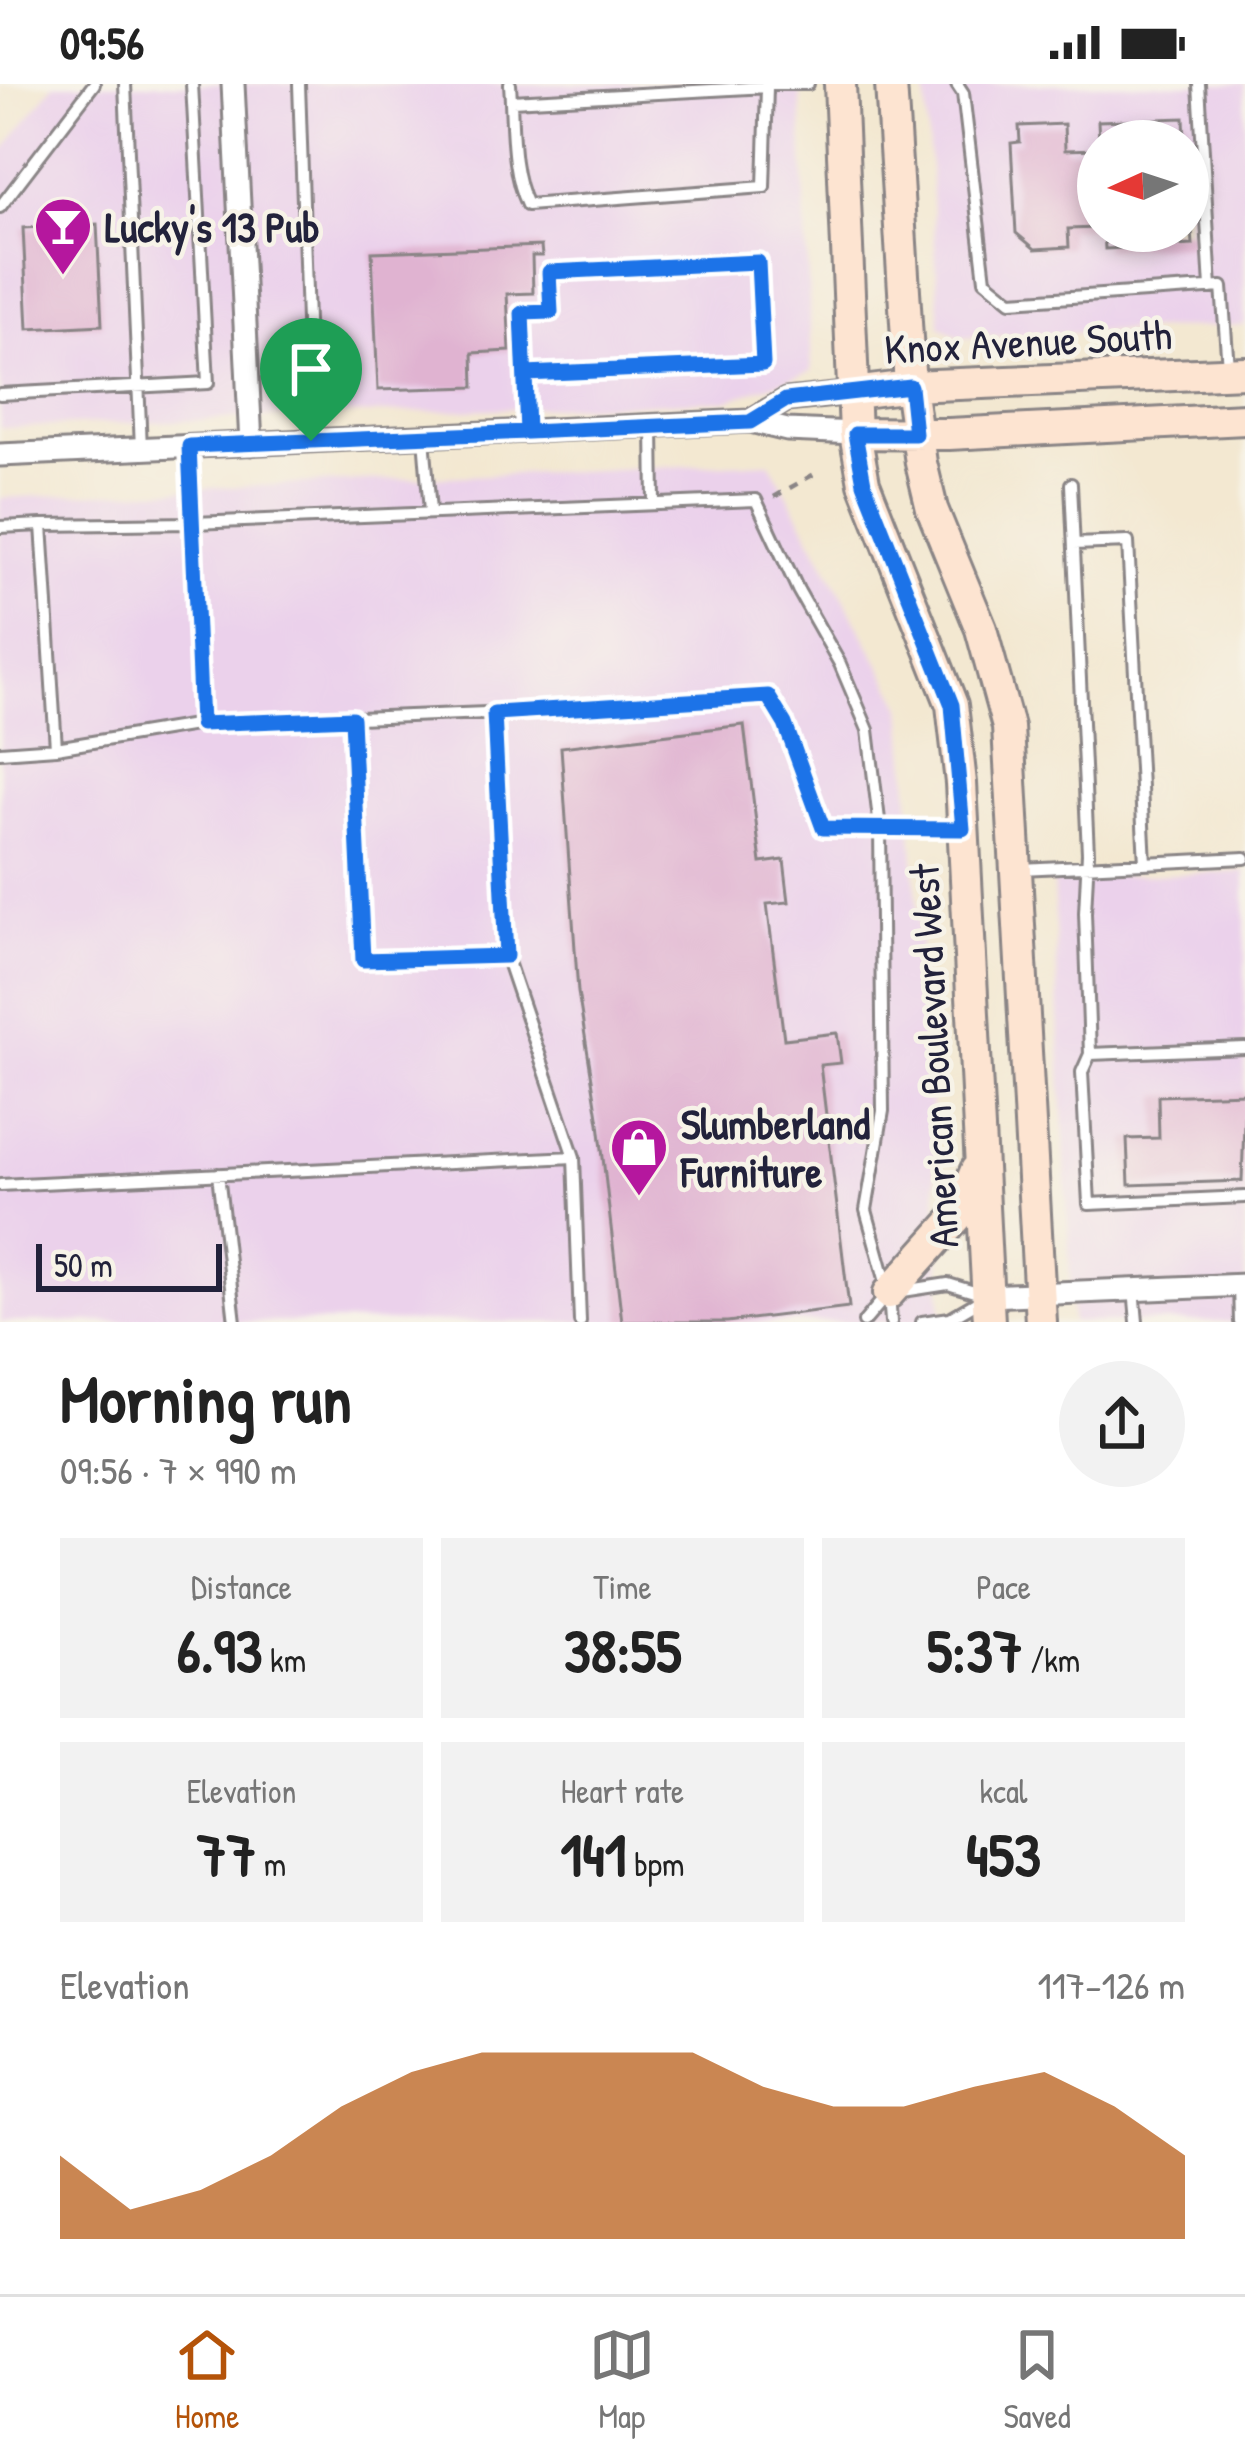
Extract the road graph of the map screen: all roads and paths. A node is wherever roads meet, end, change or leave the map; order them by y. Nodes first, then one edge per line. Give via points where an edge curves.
1 (94, 84) edge
2 (125, 84) edge
3 (192, 84) edge
4 (233, 84) edge
5 (299, 84) edge
6 (510, 84) edge
7 (808, 84) edge
8 (840, 84) edge
9 (890, 84) edge
10 (957, 84) edge
11 (1199, 84) edge
12 (766, 85) edge
13 (512, 101) junction
14 (0, 207) edge
15 (1211, 288) junction
16 (1237, 372) edge
17 (525, 374) junction
18 (910, 386) junction
19 (139, 387) junction
20 (854, 393) junction
21 (0, 394) edge
22 (1245, 419) edge
23 (750, 422) junction
24 (653, 426) junction
25 (527, 432) junction
26 (855, 434) junction
27 (915, 434) junction
28 (424, 436) junction
29 (311, 441) junction
30 (250, 443) junction
31 (189, 446) junction
32 (141, 448) junction
33 (0, 455) edge
34 (816, 473) dead end
35 (1071, 484) dead end
36 (654, 503) junction
37 (758, 506) junction
38 (430, 512) junction
39 (193, 523) junction
40 (42, 525) junction
41 (0, 527) edge
42 (1074, 544) junction
43 (494, 713) junction
44 (352, 718) junction
45 (201, 724) junction
46 (56, 748) junction
47 (0, 752) edge
48 (880, 828) junction
49 (963, 829) junction
50 (1245, 857) edge
51 (1145, 863) junction
52 (1088, 865) junction
53 (1017, 869) junction
54 (506, 956) junction
55 (1245, 1048) edge
56 (1090, 1054) junction
57 (574, 1156) junction
58 (980, 1159) junction
59 (218, 1174) junction
60 (0, 1186) edge
61 (1245, 1197) edge
62 (1242, 1285) edge
63 (1134, 1289) junction
64 (890, 1307) edge
65 (1040, 1308) edge
66 (988, 1309) edge
67 (235, 1322) edge
68 (580, 1322) edge
69 (864, 1322) edge
70 (922, 1322) edge
71 (1137, 1322) edge
72 (1240, 1322) edge

1 - 14 lane
2 - 19 lane
3 - 19 lane via 208,383
4 - 30 street
5 - 29 lane
6 - 13 lane
7 - 12 lane
8 - 20 main road, American Boulevard West
9 - 18 main road
10 - 15 lane via 982,268 1011,302
11 - 15 lane
12 - 13 lane
12 - 13 lane via 762,190 527,206
15 - 16 lane via 1222,287
16 - 18 main road, Knox Avenue South
17 - 17 lane via 522,313 551,312 549,272 758,262 763,364
17 - 25 lane
18 - 20 main road, Knox Avenue South
18 - 27 main road
19 - 21 lane
19 - 32 lane
20 - 23 street, Knox Avenue South via 786,400
20 - 26 main road, American Boulevard West
22 - 27 main road, Knox Avenue South
23 - 24 street, Knox Avenue South
23 - 26 street, Knox Avenue South
24 - 25 street, Knox Avenue South
24 - 36 lane
25 - 28 street, Knox Avenue South
26 - 27 main road, Knox Avenue South
26 - 49 main road, American Boulevard West via 864,483 952,705
27 - 53 main road via 932,509 1008,727
28 - 29 street, Knox Avenue South
28 - 38 lane
29 - 30 street, Knox Avenue South
30 - 31 street, Knox Avenue South
31 - 32 street, Knox Avenue South
31 - 39 lane
32 - 33 street, Knox Avenue South
34 - 37 path
35 - 42 lane
36 - 37 lane
36 - 38 lane
37 - 48 lane via 868,730
38 - 39 lane
39 - 40 lane
39 - 45 lane
40 - 41 lane
40 - 46 lane
42 - 51 lane via 1128,542
42 - 52 lane
43 - 44 lane
43 - 48 lane via 768,696 823,828
43 - 54 lane
44 - 45 lane
44 - 54 lane via 363,960
45 - 46 lane
46 - 47 lane
48 - 49 lane
48 - 64 lane via 883,1111 866,1210
49 - 58 main road, American Boulevard West
50 - 51 lane
51 - 52 lane
52 - 53 lane
52 - 56 lane
53 - 65 main road
54 - 57 lane
55 - 56 lane
56 - 61 lane via 1082,1072 1089,1204
57 - 59 lane
57 - 68 lane
58 - 64 main road via 957,1217
58 - 66 main road, American Boulevard West
59 - 60 lane
59 - 67 lane
62 - 63 street
62 - 72 lane
63 - 65 street
63 - 71 lane
64 - 66 lane via 948,1284
64 - 69 lane
65 - 66 street
66 - 70 lane

